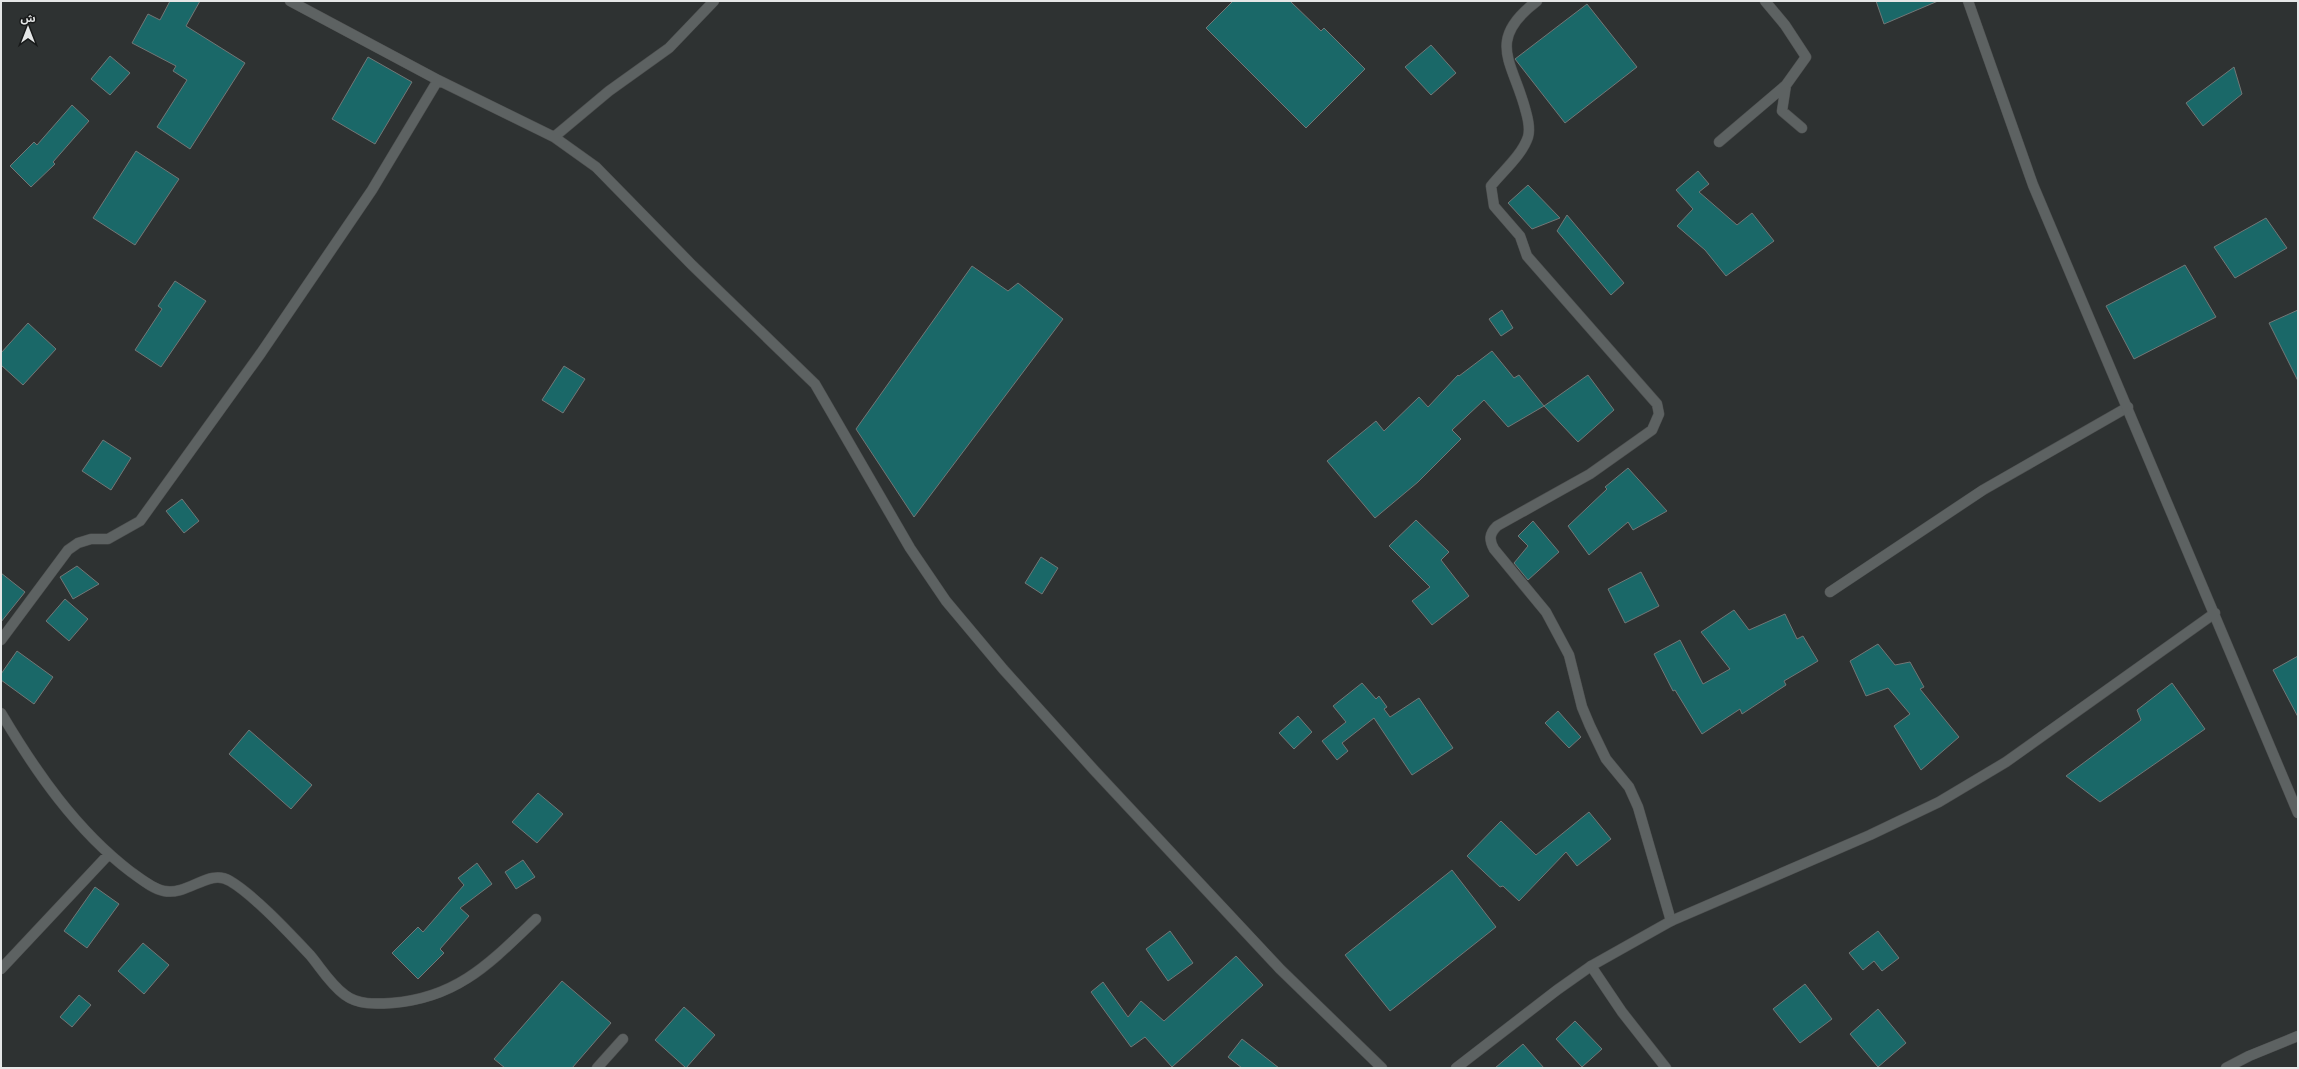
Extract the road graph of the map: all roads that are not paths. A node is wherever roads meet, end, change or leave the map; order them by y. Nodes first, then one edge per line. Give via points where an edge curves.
1 (290, 1) edge
2 (714, 1) edge
3 (1537, 1) edge
4 (1765, 1) edge
5 (1968, 1) edge
6 (438, 80) junction
7 (1786, 85) junction
8 (1802, 128) dead end
9 (554, 137) junction
10 (1719, 142) dead end
11 (2128, 407) junction
12 (1830, 592) dead end
13 (2215, 613) junction
14 (1, 640) edge
15 (1, 713) edge
16 (2298, 813) edge
17 (109, 854) junction
18 (536, 919) dead end
19 (1671, 921) junction
20 (1591, 966) junction
21 (1, 969) edge
22 (2298, 1036) edge
23 (623, 1039) dead end
24 (597, 1068) edge
25 (1382, 1068) edge
26 (1456, 1068) edge
27 (1666, 1068) edge
28 (2226, 1068) edge

1 - 6 street
2 - 9 street via 669,48 609,91
3 - 19 street via 1522,12 1512,25 1506,42 1507,59 1528,118 1528,136 1520,151 1491,186 1494,206 1520,236 1527,256 1658,404 1659,414 1652,430 1646,435 1590,474 1497,526 1492,531 1490,540 1494,549 1546,612 1569,656 1590,726 1606,759 1629,787 1638,807
4 - 7 street via 1806,57
5 - 11 street via 2034,185
6 - 9 street
6 - 14 street via 368,196 260,354 140,521 108,538 91,539 78,543 68,550
7 - 8 street via 1782,111
7 - 10 street
9 - 25 street via 596,167 692,265 816,384 910,548 946,601 1094,770 1264,952
11 - 12 street via 1983,490
11 - 13 street
13 - 16 street
13 - 19 street via 2006,762 1939,802
15 - 17 street via 57,799
17 - 18 street via 162,891 174,892 218,877 229,880 266,912 345,995 361,1003 403,1002 436,994 463,983 496,957
17 - 21 street
19 - 20 street
20 - 26 street
20 - 27 street via 1622,1012
22 - 28 street
23 - 24 street

